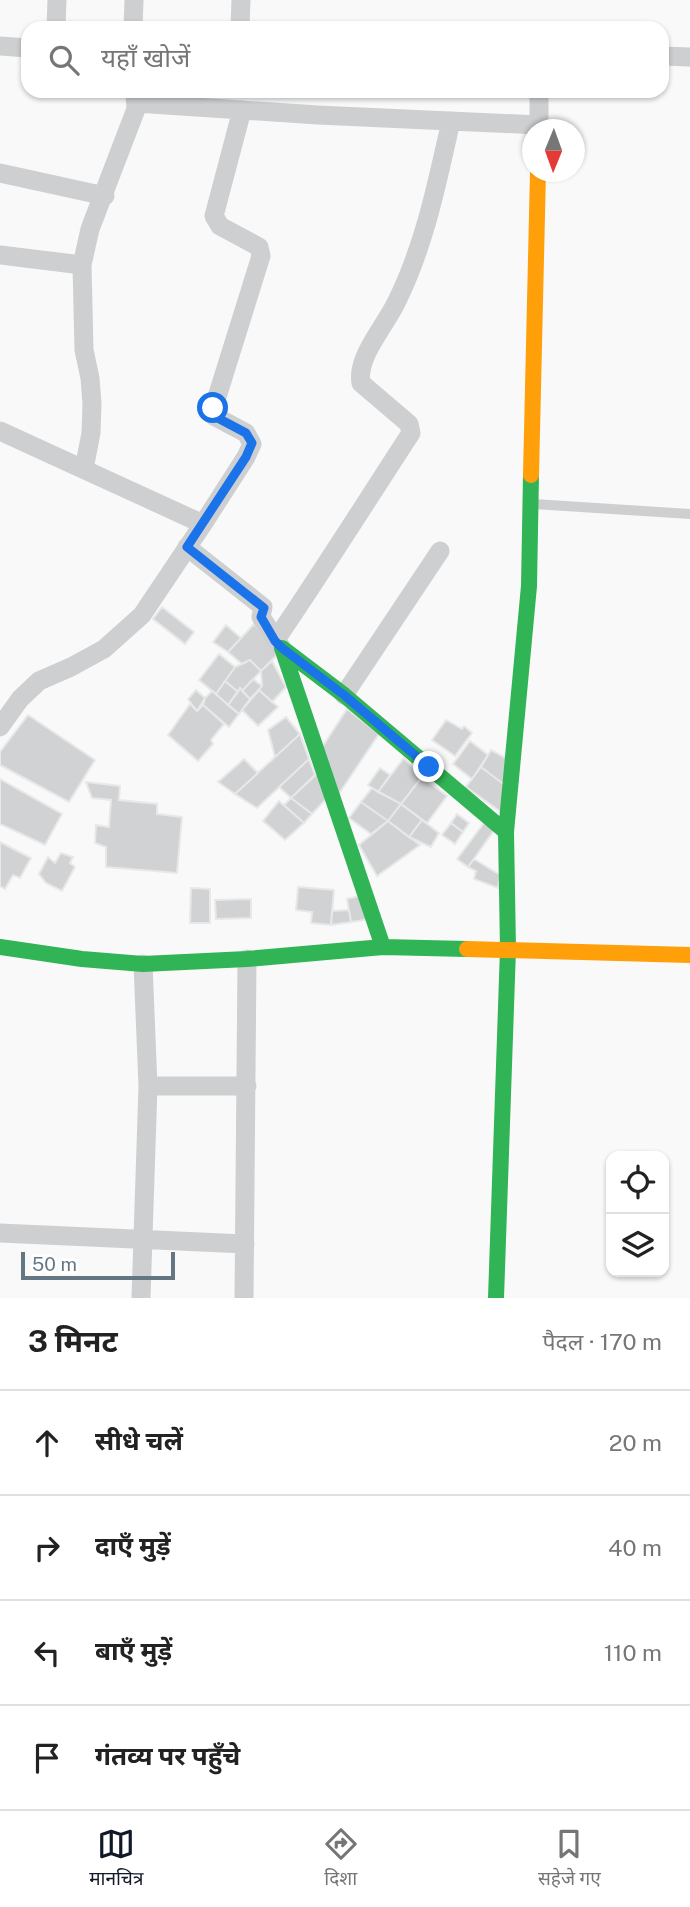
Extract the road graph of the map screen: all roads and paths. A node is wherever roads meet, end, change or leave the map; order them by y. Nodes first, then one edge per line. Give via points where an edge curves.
1 (57, 0) edge
2 (134, 0) edge
3 (240, 0) edge
4 (56, 21) edge
5 (133, 21) edge
6 (240, 21) edge
7 (0, 46) edge
8 (21, 48) edge
9 (669, 56) edge
10 (690, 57) edge
11 (136, 98) edge
12 (144, 98) edge
13 (539, 98) edge
14 (242, 110) junction
15 (539, 119) edge
16 (451, 121) junction
17 (522, 126) edge
18 (0, 173) edge
19 (538, 182) edge
20 (104, 196) junction
21 (0, 255) edge
22 (82, 265) junction
23 (0, 431) edge
24 (84, 469) junction
25 (530, 504) junction
26 (690, 514) edge
27 (203, 524) junction
28 (187, 547) junction
29 (440, 551) dead end
30 (278, 644) junction
31 (344, 695) junction
32 (0, 727) edge
33 (506, 832) junction
34 (0, 947) edge
35 (383, 947) junction
36 (508, 949) junction
37 (690, 956) edge
38 (247, 959) junction
39 (143, 964) junction
40 (148, 1086) junction
41 (247, 1086) junction
42 (0, 1233) edge
43 (142, 1240) junction
44 (245, 1244) junction
45 (141, 1298) edge
46 (244, 1298) edge
47 (496, 1298) edge

1 - 4 street
2 - 5 street
3 - 6 street
7 - 8 street
9 - 10 street
11 - 20 street
12 - 14 street
13 - 15 street
14 - 16 street
14 - 27 street via 214,216 220,226 259,247 261,256 212,413 246,433 252,443
16 - 17 street
16 - 30 street via 425,234 397,302 359,374 360,383 409,424 411,433
18 - 20 street
19 - 25 street
20 - 22 street
21 - 22 street
22 - 24 street via 84,350 92,404
23 - 24 street
24 - 27 street
25 - 26 lane
25 - 33 street via 529,586
27 - 28 street
28 - 30 street via 264,608 261,617
28 - 32 street via 142,615 104,649 38,681
29 - 31 street
30 - 31 street
30 - 35 street
31 - 33 street
33 - 36 street
34 - 39 street
35 - 36 street
35 - 38 street
36 - 37 street
36 - 47 street
38 - 39 street
38 - 41 street
39 - 40 street
40 - 41 street
40 - 43 street
41 - 44 street
42 - 43 street
43 - 44 street
43 - 45 street
44 - 46 street

